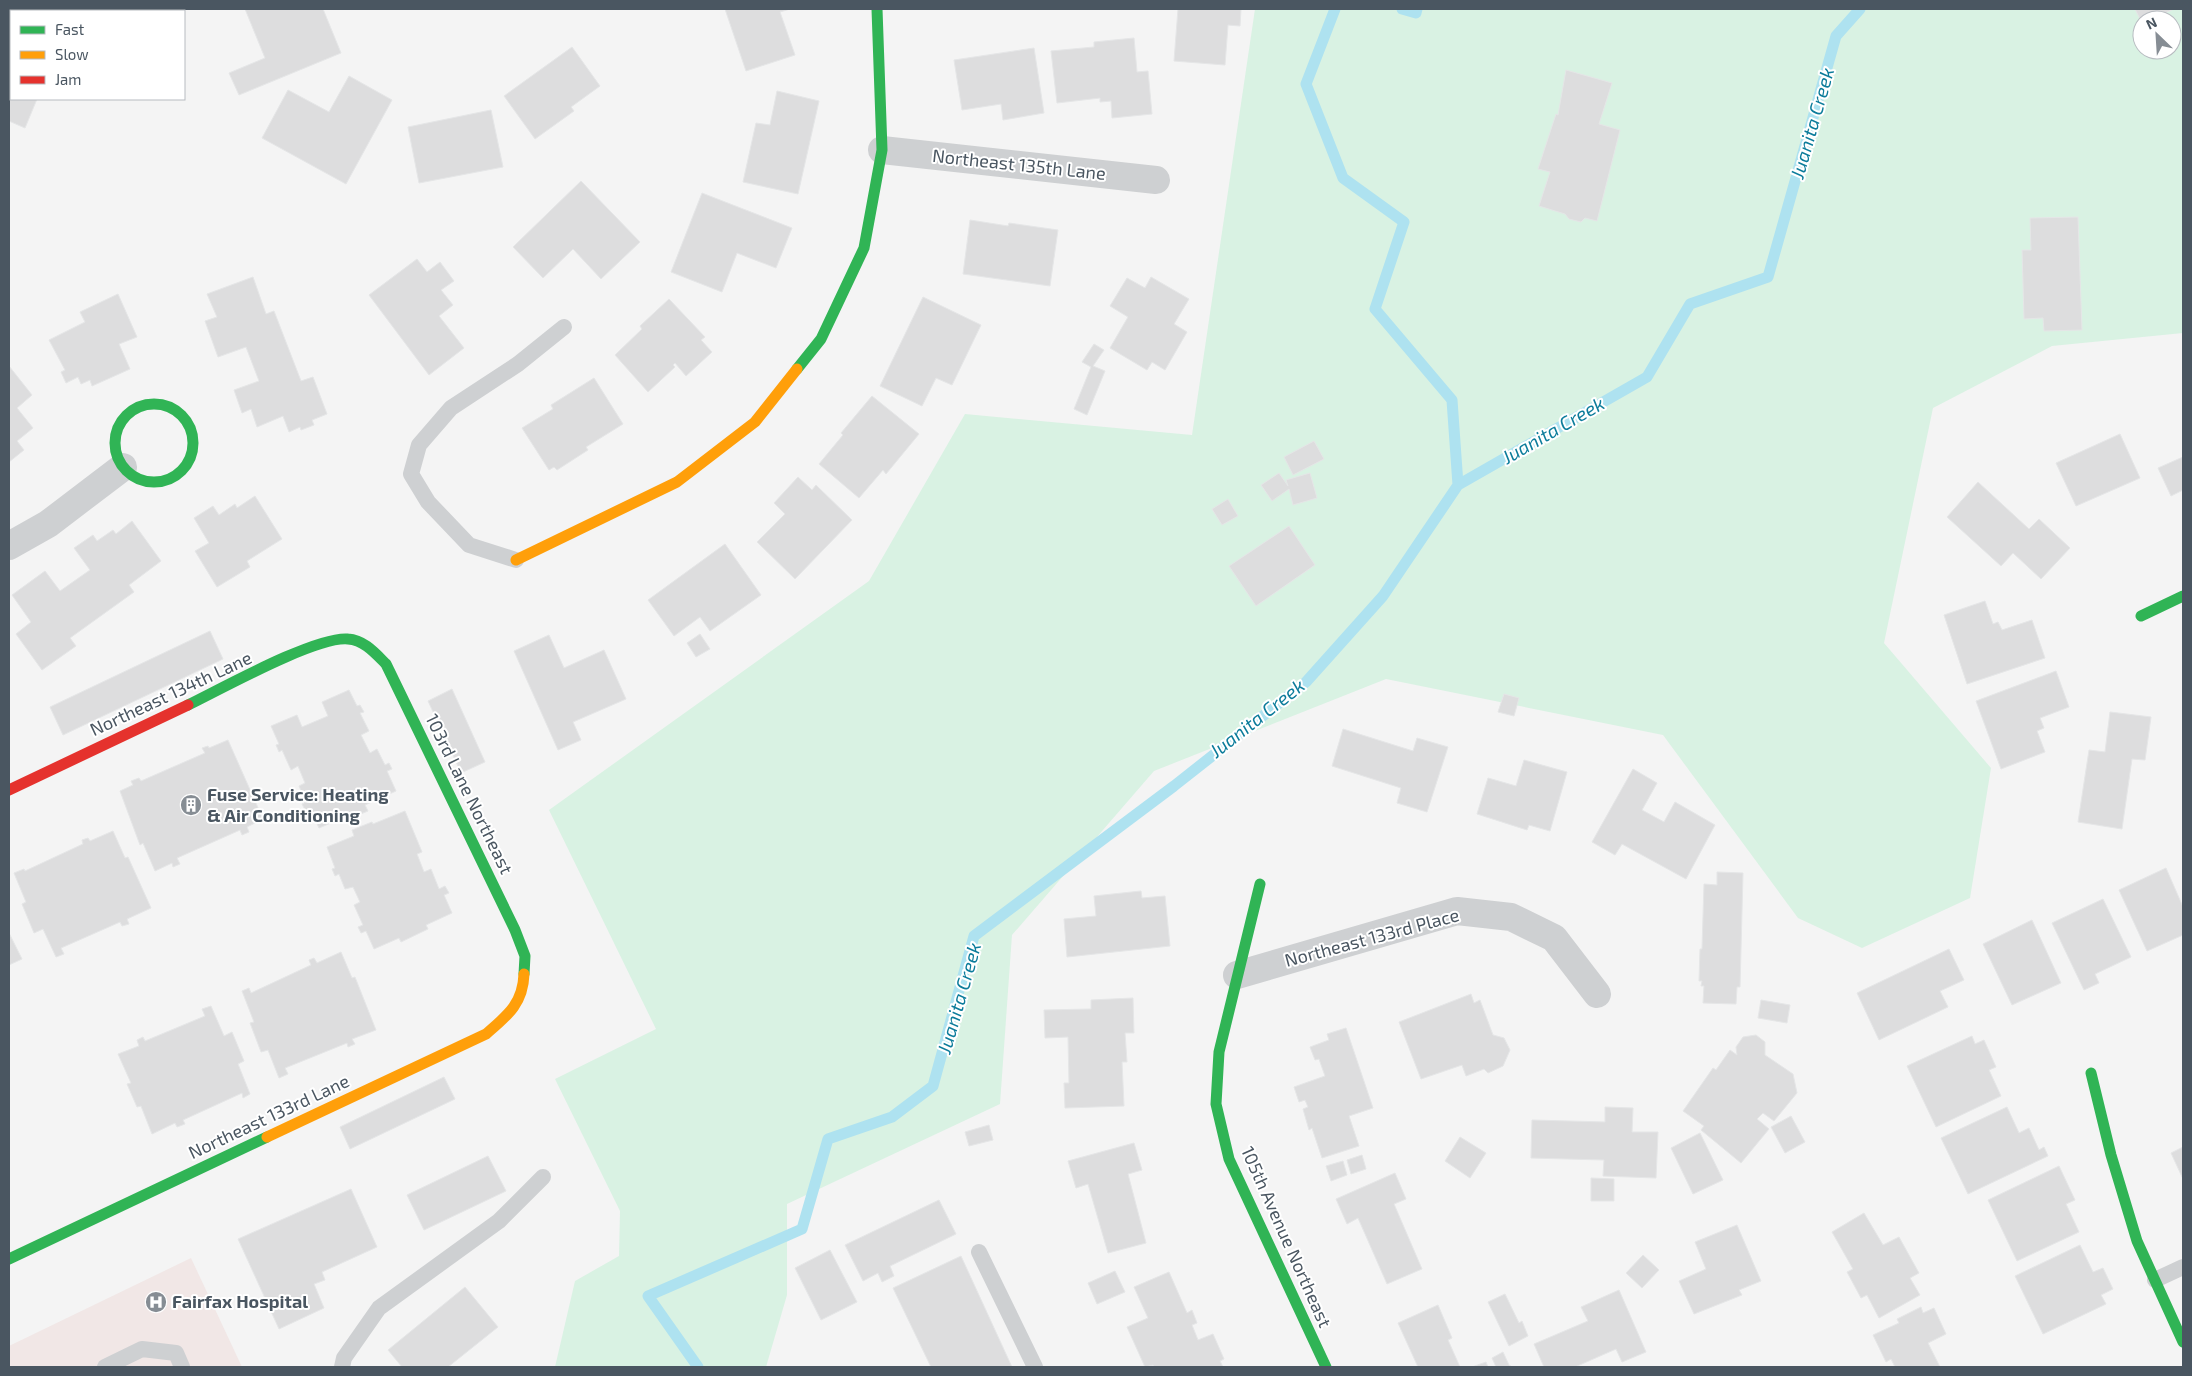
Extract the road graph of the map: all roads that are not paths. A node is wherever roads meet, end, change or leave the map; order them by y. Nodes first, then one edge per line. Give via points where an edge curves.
1 (877, 9) edge
2 (882, 150) junction
3 (1156, 180) dead end
4 (564, 327) dead end
5 (123, 467) junction
6 (9, 546) edge
7 (516, 560) joint
8 (2183, 596) edge
9 (2141, 616) dead end
10 (351, 638) joint
11 (9, 790) edge
12 (1260, 884) dead end
13 (1237, 976) junction
14 (524, 984) joint
15 (1597, 994) dead end
16 (2091, 1073) dead end
17 (543, 1177) dead end
18 (979, 1252) dead end
19 (9, 1258) edge
20 (2183, 1267) edge
21 (2155, 1280) junction
22 (2183, 1342) edge
23 (105, 1367) edge
24 (182, 1367) edge
25 (342, 1367) edge
26 (1034, 1367) edge
27 (1326, 1367) edge

1 - 2 street
2 - 3 street, Northeast 135th Lane
2 - 7 street via 864,248 821,339 755,422 677,482
4 - 7 lane via 518,364 451,408 419,445 410,474 428,502 468,545
5 - 5 street via 146,481 159,482 178,474 191,458 194,445 186,419 164,404 136,408 118,428 115,441 116,454
5 - 6 street via 48,524
8 - 9 street
10 - 11 street, Northeast 134th Lane via 301,651
10 - 14 street, 103rd Lane Northeast via 371,648 386,664 515,930 525,956
12 - 13 street, 105th Avenue Northeast
13 - 15 street, Northeast 133rd Place via 1457,911 1511,917 1554,938
13 - 27 street, 105th Avenue Northeast via 1219,1052 1216,1104 1229,1159
14 - 19 street, Northeast 133rd Lane via 512,1012 486,1034
16 - 21 street via 2137,1241
17 - 25 lane via 499,1221 379,1308 344,1358
18 - 26 lane
20 - 21 lane
21 - 22 street
23 - 24 lane via 142,1349 176,1353

